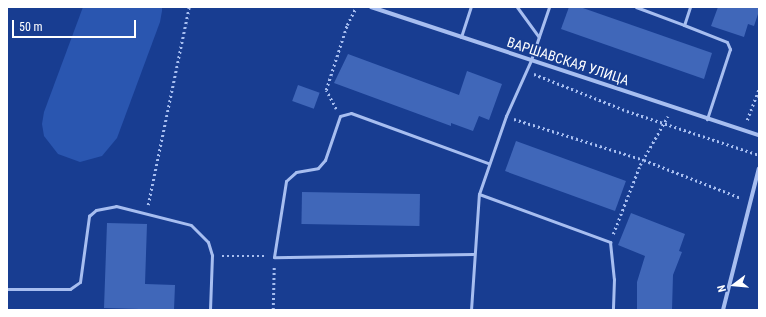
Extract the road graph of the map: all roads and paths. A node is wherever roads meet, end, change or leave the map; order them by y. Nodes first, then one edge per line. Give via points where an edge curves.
1 (189, 7) edge
2 (356, 7) edge
3 (371, 7) edge
4 (471, 7) edge
5 (517, 7) edge
6 (549, 7) edge
7 (636, 7) edge
8 (690, 7) edge
9 (380, 8) edge
10 (684, 24) junction
11 (461, 37) junction
12 (539, 37) junction
13 (531, 60) junction
14 (526, 71) junction
15 (759, 89) edge
16 (673, 107) junction
17 (340, 116) junction
18 (506, 116) junction
19 (707, 119) junction
20 (665, 123) junction
21 (743, 130) junction
22 (759, 135) edge
23 (759, 155) edge
24 (644, 160) junction
25 (488, 163) junction
26 (759, 168) edge
27 (479, 194) junction
28 (752, 202) junction
29 (146, 214) junction
30 (610, 242) junction
31 (473, 254) junction
32 (212, 255) junction
33 (274, 257) junction
34 (7, 289) edge
35 (210, 310) edge
36 (273, 310) edge
37 (471, 310) edge
38 (613, 310) edge
39 (723, 310) edge

1 - 29 path
2 - 17 path via 326,90
3 - 9 street, ВАРШАВСКАЯ УЛИЦА
4 - 11 lane
5 - 12 lane
6 - 12 lane
7 - 10 lane
8 - 10 lane
9 - 11 street, ВАРШАВСКАЯ УЛИЦА
10 - 19 lane via 727,42 730,49
11 - 13 street, ВАРШАВСКАЯ УЛИЦА
12 - 13 lane
13 - 14 lane
13 - 16 street, ВАРШАВСКАЯ УЛИЦА
14 - 18 lane
14 - 20 path
15 - 21 path
16 - 19 street, ВАРШАВСКАЯ УЛИЦА
16 - 20 path
17 - 25 lane via 351,113
17 - 33 lane via 324,160 318,168 296,172 286,181
18 - 24 path
18 - 25 lane
19 - 21 street, ВАРШАВСКАЯ УЛИЦА
20 - 23 path
20 - 24 path
21 - 22 street, ВАРШАВСКАЯ УЛИЦА
24 - 28 path
24 - 30 path
25 - 27 lane
26 - 28 street
27 - 30 lane
27 - 31 lane
28 - 39 street
29 - 32 lane via 191,225 208,242
29 - 34 lane via 116,206 96,210 88,216 80,282 70,289
30 - 38 lane via 614,280
31 - 33 lane
31 - 37 lane
32 - 33 path
32 - 35 lane
33 - 36 path

